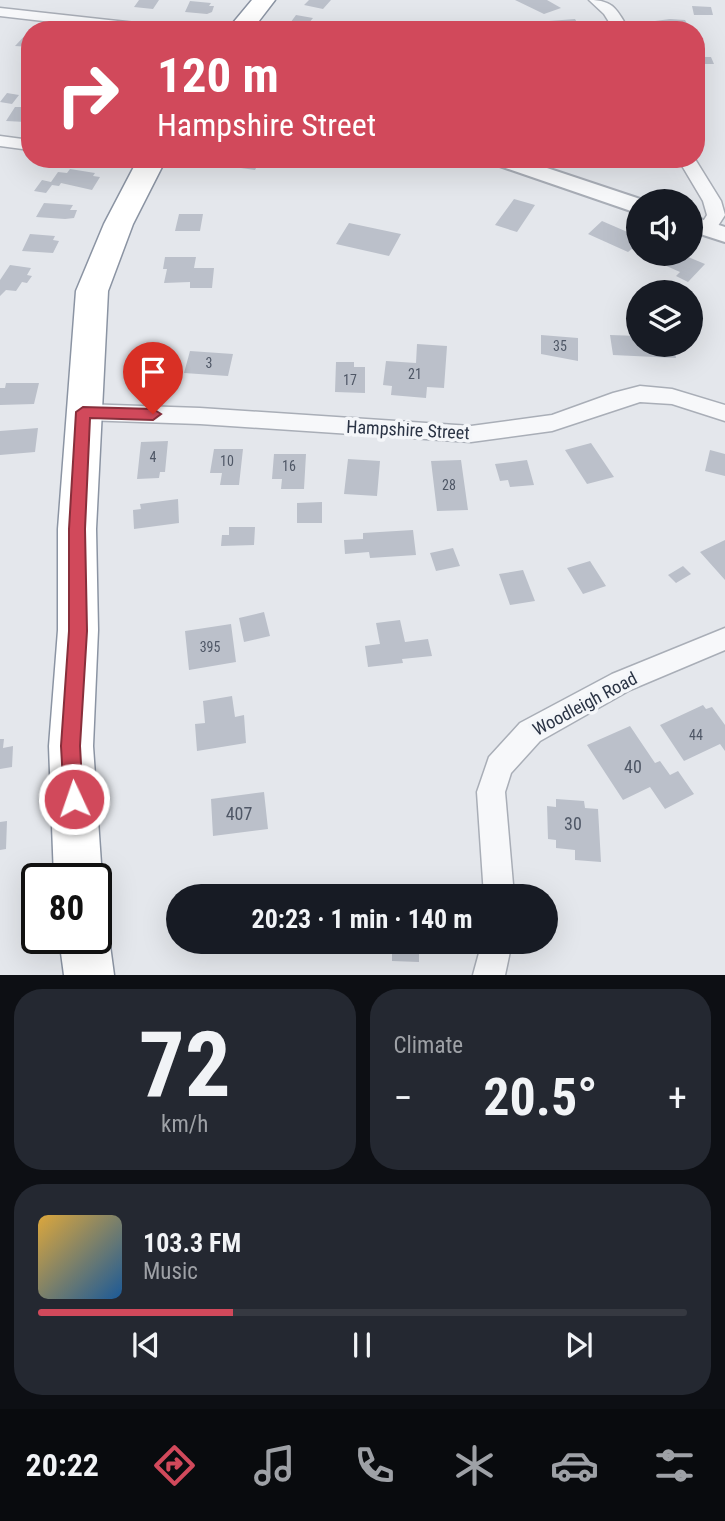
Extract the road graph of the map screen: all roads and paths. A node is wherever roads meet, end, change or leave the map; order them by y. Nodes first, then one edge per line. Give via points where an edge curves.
1 (264, 0) edge
2 (596, 0) edge
3 (0, 12) edge
4 (82, 21) edge
5 (246, 21) edge
6 (616, 21) edge
7 (0, 141) edge
8 (21, 144) edge
9 (143, 168) edge
10 (525, 168) edge
11 (692, 168) edge
12 (626, 202) edge
13 (708, 229) edge
14 (83, 412) junction
15 (725, 413) edge
16 (725, 639) edge
17 (77, 863) edge
18 (498, 884) edge
19 (86, 954) edge
20 (494, 954) edge
21 (89, 975) edge
22 (489, 975) edge

1 - 5 highway
2 - 6 street
3 - 4 street
7 - 8 street
9 - 14 highway via 101,260 92,292
10 - 12 street
11 - 13 street via 716,215
14 - 15 street, Hampshire Street via 471,434 562,420 641,393
14 - 17 highway via 71,746
16 - 18 street, Woodleigh Road via 621,682 530,732 499,766 491,792
19 - 21 highway
20 - 22 street

